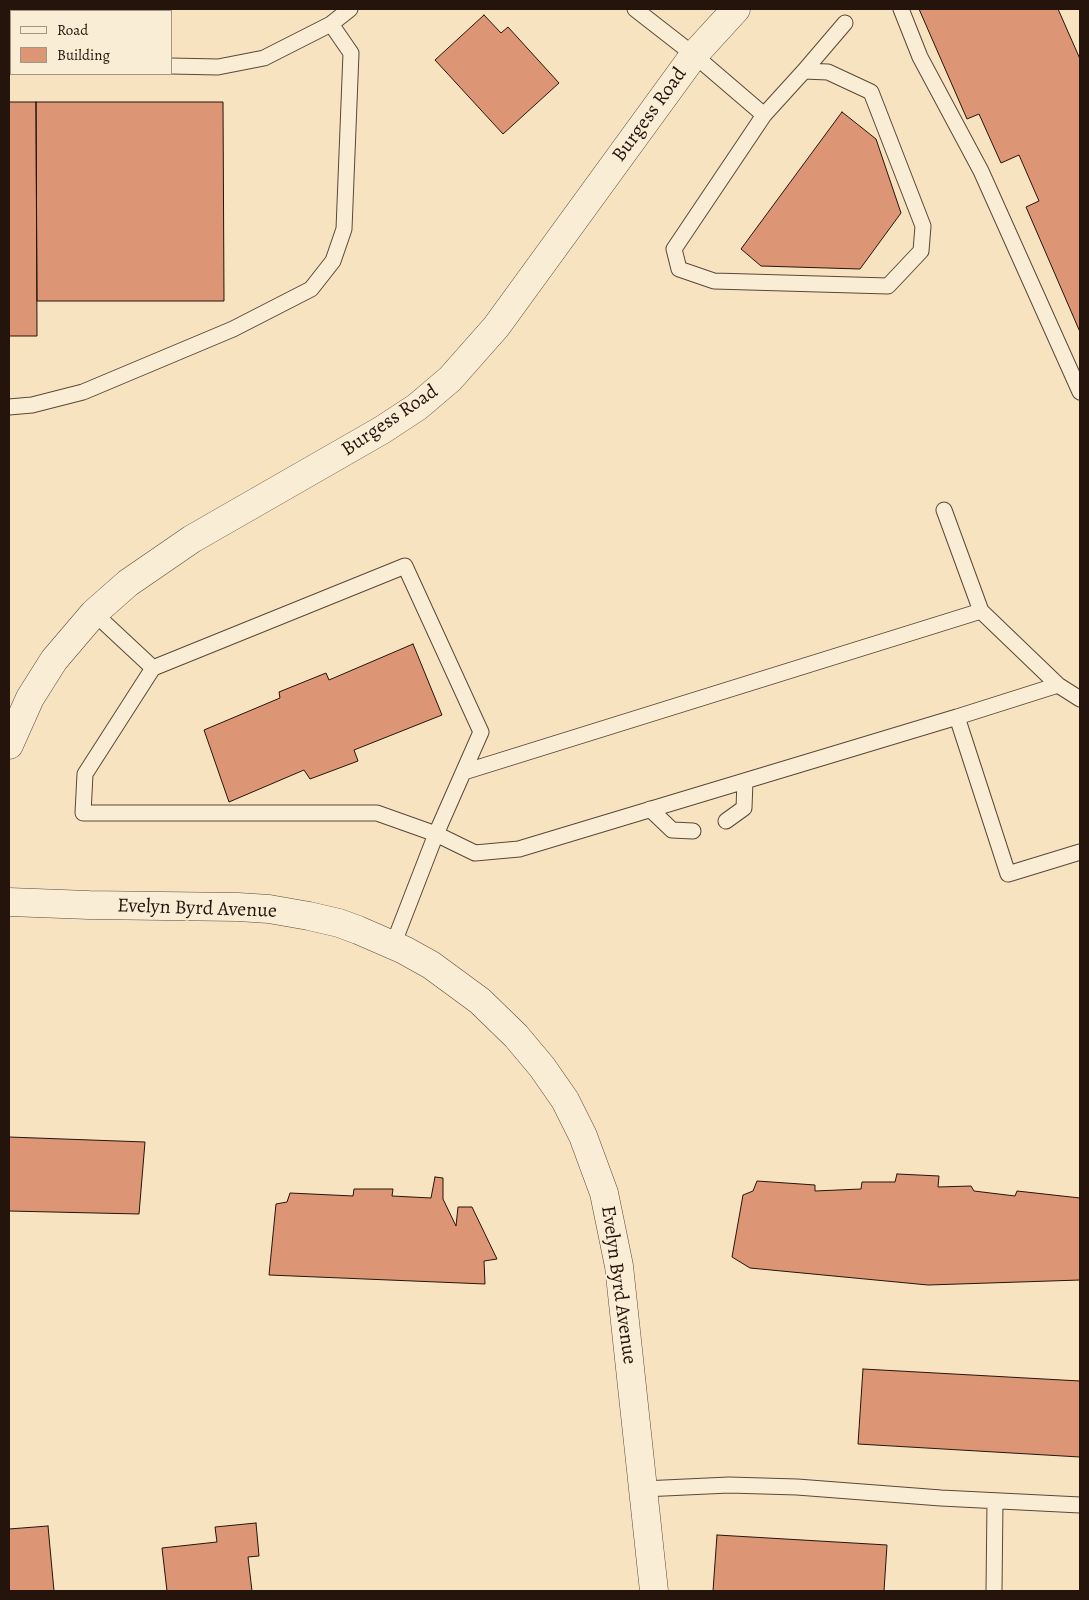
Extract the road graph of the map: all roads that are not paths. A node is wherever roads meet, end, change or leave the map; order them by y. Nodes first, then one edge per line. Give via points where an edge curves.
1 (350, 9) edge
2 (635, 9) edge
3 (736, 9) edge
4 (901, 9) edge
5 (845, 23) dead end
6 (331, 24) junction
7 (694, 55) junction
8 (172, 66) edge
9 (804, 71) junction
10 (764, 116) junction
11 (1080, 392) edge
12 (9, 408) edge
13 (944, 510) dead end
14 (982, 611) junction
15 (94, 613) junction
16 (154, 668) junction
17 (1058, 685) junction
18 (1080, 699) edge
19 (957, 717) junction
20 (9, 745) edge
21 (464, 772) junction
22 (745, 781) junction
23 (650, 810) junction
24 (726, 822) dead end
25 (693, 831) dead end
26 (436, 834) junction
27 (1080, 852) edge
28 (9, 902) edge
29 (393, 945) junction
30 (643, 1490) junction
31 (995, 1501) junction
32 (1080, 1506) edge
33 (654, 1591) edge
34 (994, 1591) edge

1 - 6 lane
2 - 7 lane
3 - 7 street, Burgess Road
4 - 11 lane via 920,57 981,171
5 - 9 lane
6 - 8 lane via 264,58 218,67
6 - 12 lane via 351,53 344,229 333,261 311,289 233,329 84,392
7 - 10 lane
7 - 15 street, Burgess Road via 496,327 450,379 417,407 382,430 151,566
9 - 10 lane
9 - 10 lane via 828,72 871,92 923,226 921,251 888,286 714,281 679,268 674,249
13 - 14 lane
14 - 17 lane
14 - 21 lane
15 - 16 lane
15 - 20 street, Burgess Road via 65,645 39,682
16 - 21 lane via 405,566 481,732
16 - 26 lane via 85,774 84,813 376,813
17 - 18 lane
17 - 19 lane
19 - 22 lane
19 - 27 lane via 1008,874
21 - 26 lane
22 - 23 lane
22 - 24 lane via 744,808
23 - 25 lane via 672,830
23 - 26 lane via 519,849 475,853
26 - 29 lane
28 - 29 street, Evelyn Byrd Avenue via 259,908 339,923
29 - 30 street, Evelyn Byrd Avenue via 448,976 495,1014 542,1067 584,1136 604,1193 615,1243
30 - 31 lane via 729,1485 797,1486
30 - 33 street, Evelyn Byrd Avenue
31 - 32 lane
31 - 34 lane

